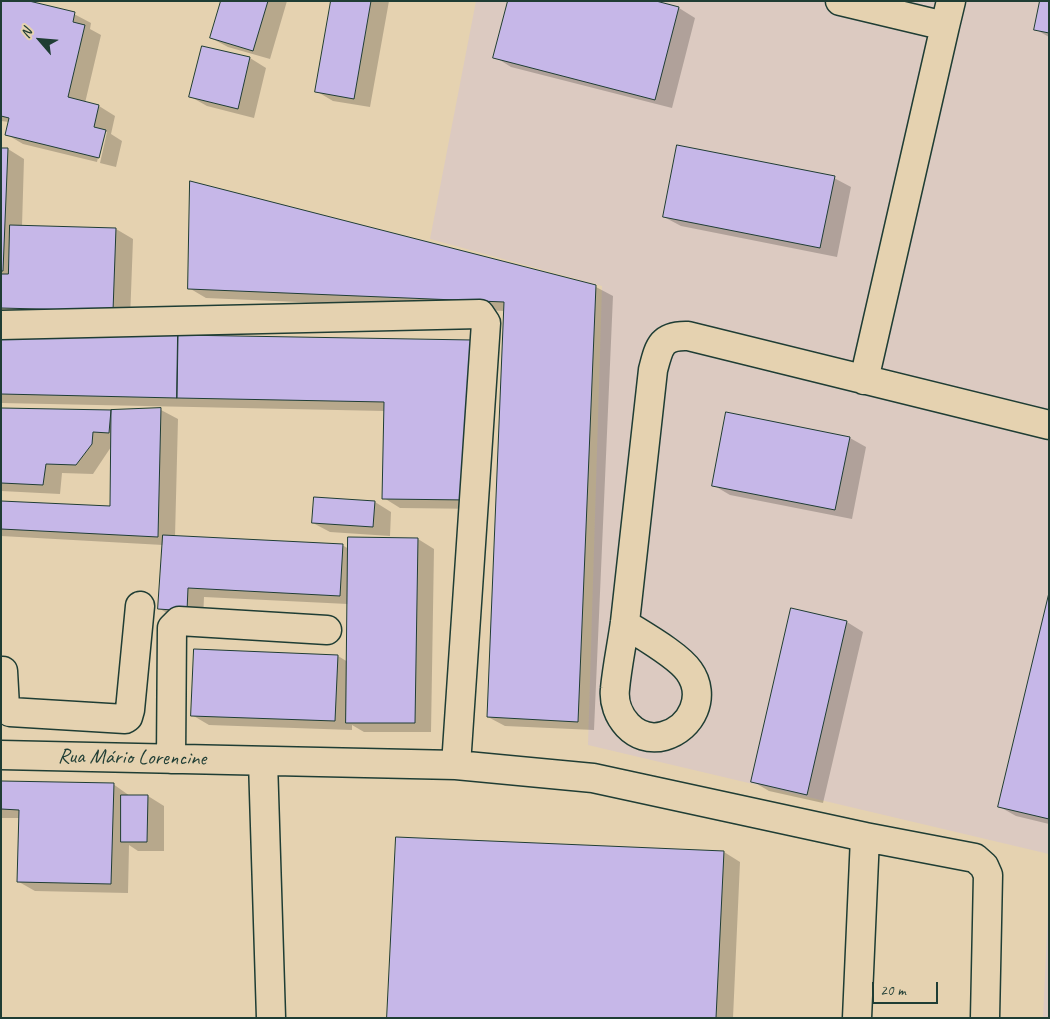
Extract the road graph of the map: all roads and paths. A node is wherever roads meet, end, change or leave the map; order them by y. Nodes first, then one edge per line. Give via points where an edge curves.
1 (840, 1) edge
2 (948, 14) edge
3 (1, 325) edge
4 (864, 380) junction
5 (1049, 425) edge
6 (140, 606) dead end
7 (625, 624) dead end
8 (327, 630) dead end
9 (1, 671) edge
10 (1, 755) edge
11 (170, 759) junction
12 (264, 761) junction
13 (456, 765) junction
14 (865, 837) junction
15 (271, 1018) edge
16 (857, 1018) edge
17 (985, 1018) edge

1 - 2 lane
2 - 4 lane
3 - 13 lane via 480,314 485,318
4 - 5 lane
4 - 7 lane via 688,336 674,336 664,341 653,370
6 - 9 lane via 130,710 125,719 10,712 5,707
8 - 11 lane via 174,623
10 - 11 lane, Rua Mário Lorencine
11 - 12 lane, Rua Mário Lorencine
12 - 13 lane, Rua Mário Lorencine
12 - 15 lane
13 - 14 lane, Rua Mário Lorencine via 593,778
14 - 16 lane
14 - 17 lane, Rua Mário Lorencine via 975,858 984,866 988,875

